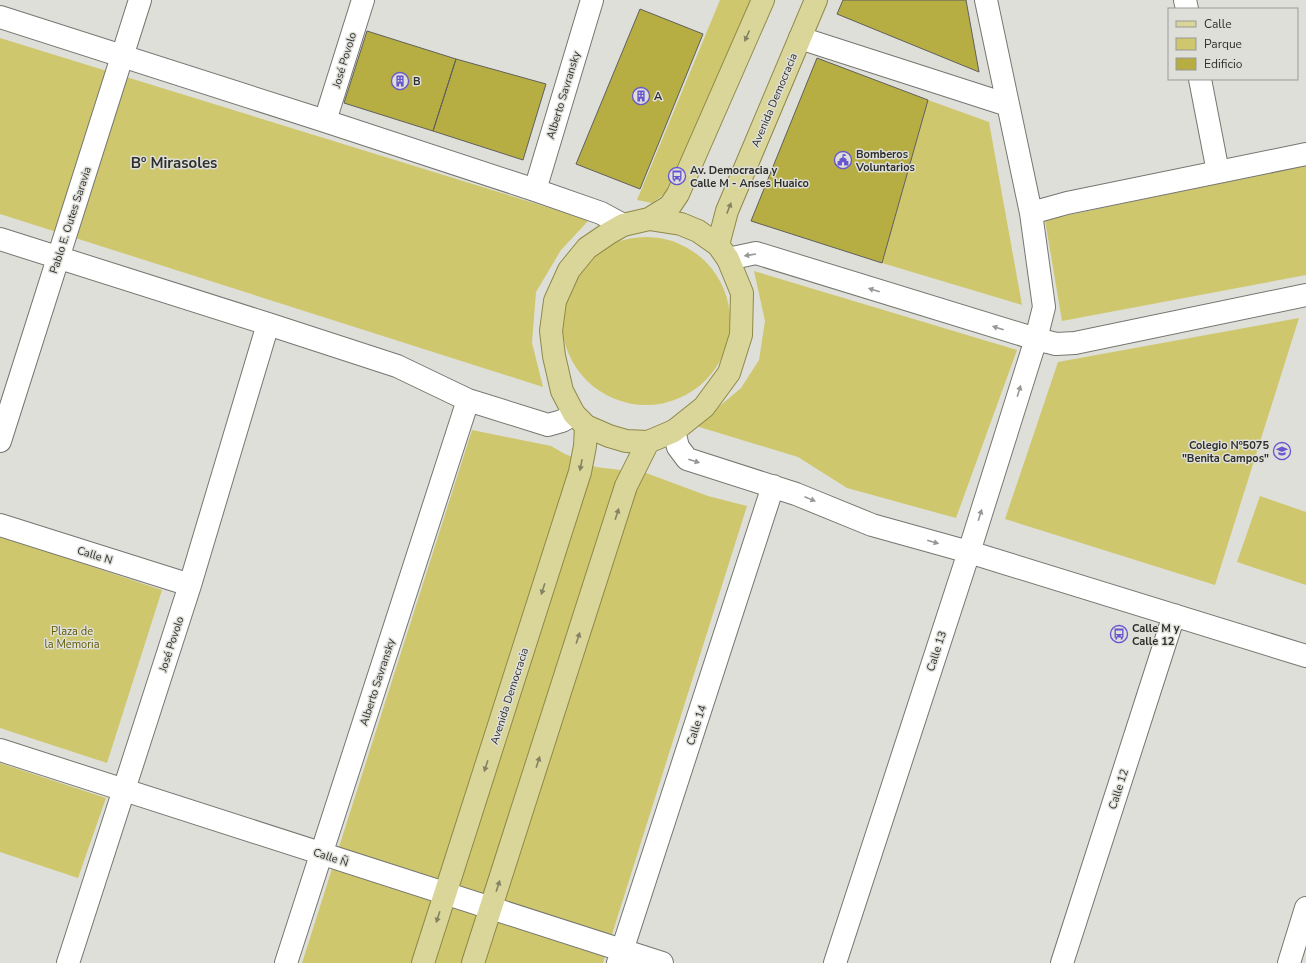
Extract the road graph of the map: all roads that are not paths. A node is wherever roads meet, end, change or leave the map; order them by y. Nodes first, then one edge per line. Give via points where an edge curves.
1 (140, 0) edge
2 (363, 0) edge
3 (592, 0) edge
4 (763, 0) edge
5 (816, 0) edge
6 (986, 0) edge
7 (0, 17) edge
8 (800, 38) junction
9 (122, 57) junction
10 (1200, 80) edge
11 (1008, 105) junction
12 (325, 121) junction
13 (1306, 154) edge
14 (1218, 172) junction
15 (535, 190) junction
16 (1031, 213) junction
17 (649, 219) junction
18 (623, 225) junction
19 (0, 239) edge
20 (723, 252) junction
21 (58, 257) junction
22 (1306, 295) edge
23 (268, 324) junction
24 (1036, 339) junction
25 (468, 400) junction
26 (580, 420) junction
27 (674, 431) junction
28 (0, 440) edge
29 (648, 442) junction
30 (774, 486) junction
31 (0, 525) edge
32 (969, 552) junction
33 (190, 585) junction
34 (1174, 615) junction
35 (1306, 656) edge
36 (0, 750) edge
37 (124, 790) junction
38 (322, 854) junction
39 (446, 894) junction
40 (491, 908) junction
41 (1306, 908) edge
42 (1302, 932) edge
43 (620, 957) edge
44 (68, 963) edge
45 (286, 963) edge
46 (423, 963) edge
47 (473, 963) edge
48 (662, 963) edge
49 (835, 963) edge
50 (1062, 963) edge
51 (1289, 963) edge

1 - 9 street, Pablo E. Outes Saravia
2 - 12 street, José Povolo
3 - 15 street, Alberto Savransky
4 -> 17 main road via 678,194 670,206
5 - 8 main road, Avenida Democracia
6 - 11 street, Calle 13
7 - 9 street
8 - 11 street
20 -> 8 main road, Avenida Democracia via 727,211
9 - 12 street
9 - 21 street, Pablo E. Outes Saravia
10 - 14 street
11 - 16 street, Calle 13
12 - 15 street
13 - 14 street
14 - 16 street via 1067,203
15 - 18 street via 601,213
16 - 24 street, Calle 13 via 1044,307
17 - 18 main road
17 - 20 main road via 682,224 698,230
18 - 26 main road via 587,248 569,270 555,300 551,331 554,356 562,391
19 - 21 street
24 -> 20 street via 756,253
20 - 27 main road via 742,293 741,335 729,373 704,408
21 - 23 street
21 - 28 street, Pablo E. Outes Saravia
22 - 24 street via 1075,343 1056,344
23 - 25 street via 397,366
23 - 33 street, José Povolo
32 -> 24 street, Calle 13
25 - 26 street via 548,425
25 - 38 street, Alberto Savransky
26 - 29 main road via 609,436 626,441
26 -> 39 main road, Avenida Democracia via 585,446 580,472
27 - 29 main road
27 -> 30 street via 678,447 687,459
40 -> 29 main road via 626,486
30 -> 32 street via 872,525
30 - 43 street, Calle 14
31 - 33 street, Calle N
32 - 34 street
32 - 49 street, Calle 13
33 - 37 street, José Povolo
34 - 35 street
34 - 50 street, Calle 12
36 - 37 street, Calle Ñ
37 - 38 street, Calle Ñ
37 - 44 street, José Povolo
38 - 39 street, Calle Ñ
38 - 45 street, Alberto Savransky
39 - 40 street, Calle Ñ
39 -> 46 main road, Avenida Democracia
40 - 43 street, Calle Ñ
40 - 47 main road
41 - 42 street
42 - 51 street
43 - 48 street, Calle Ñ

